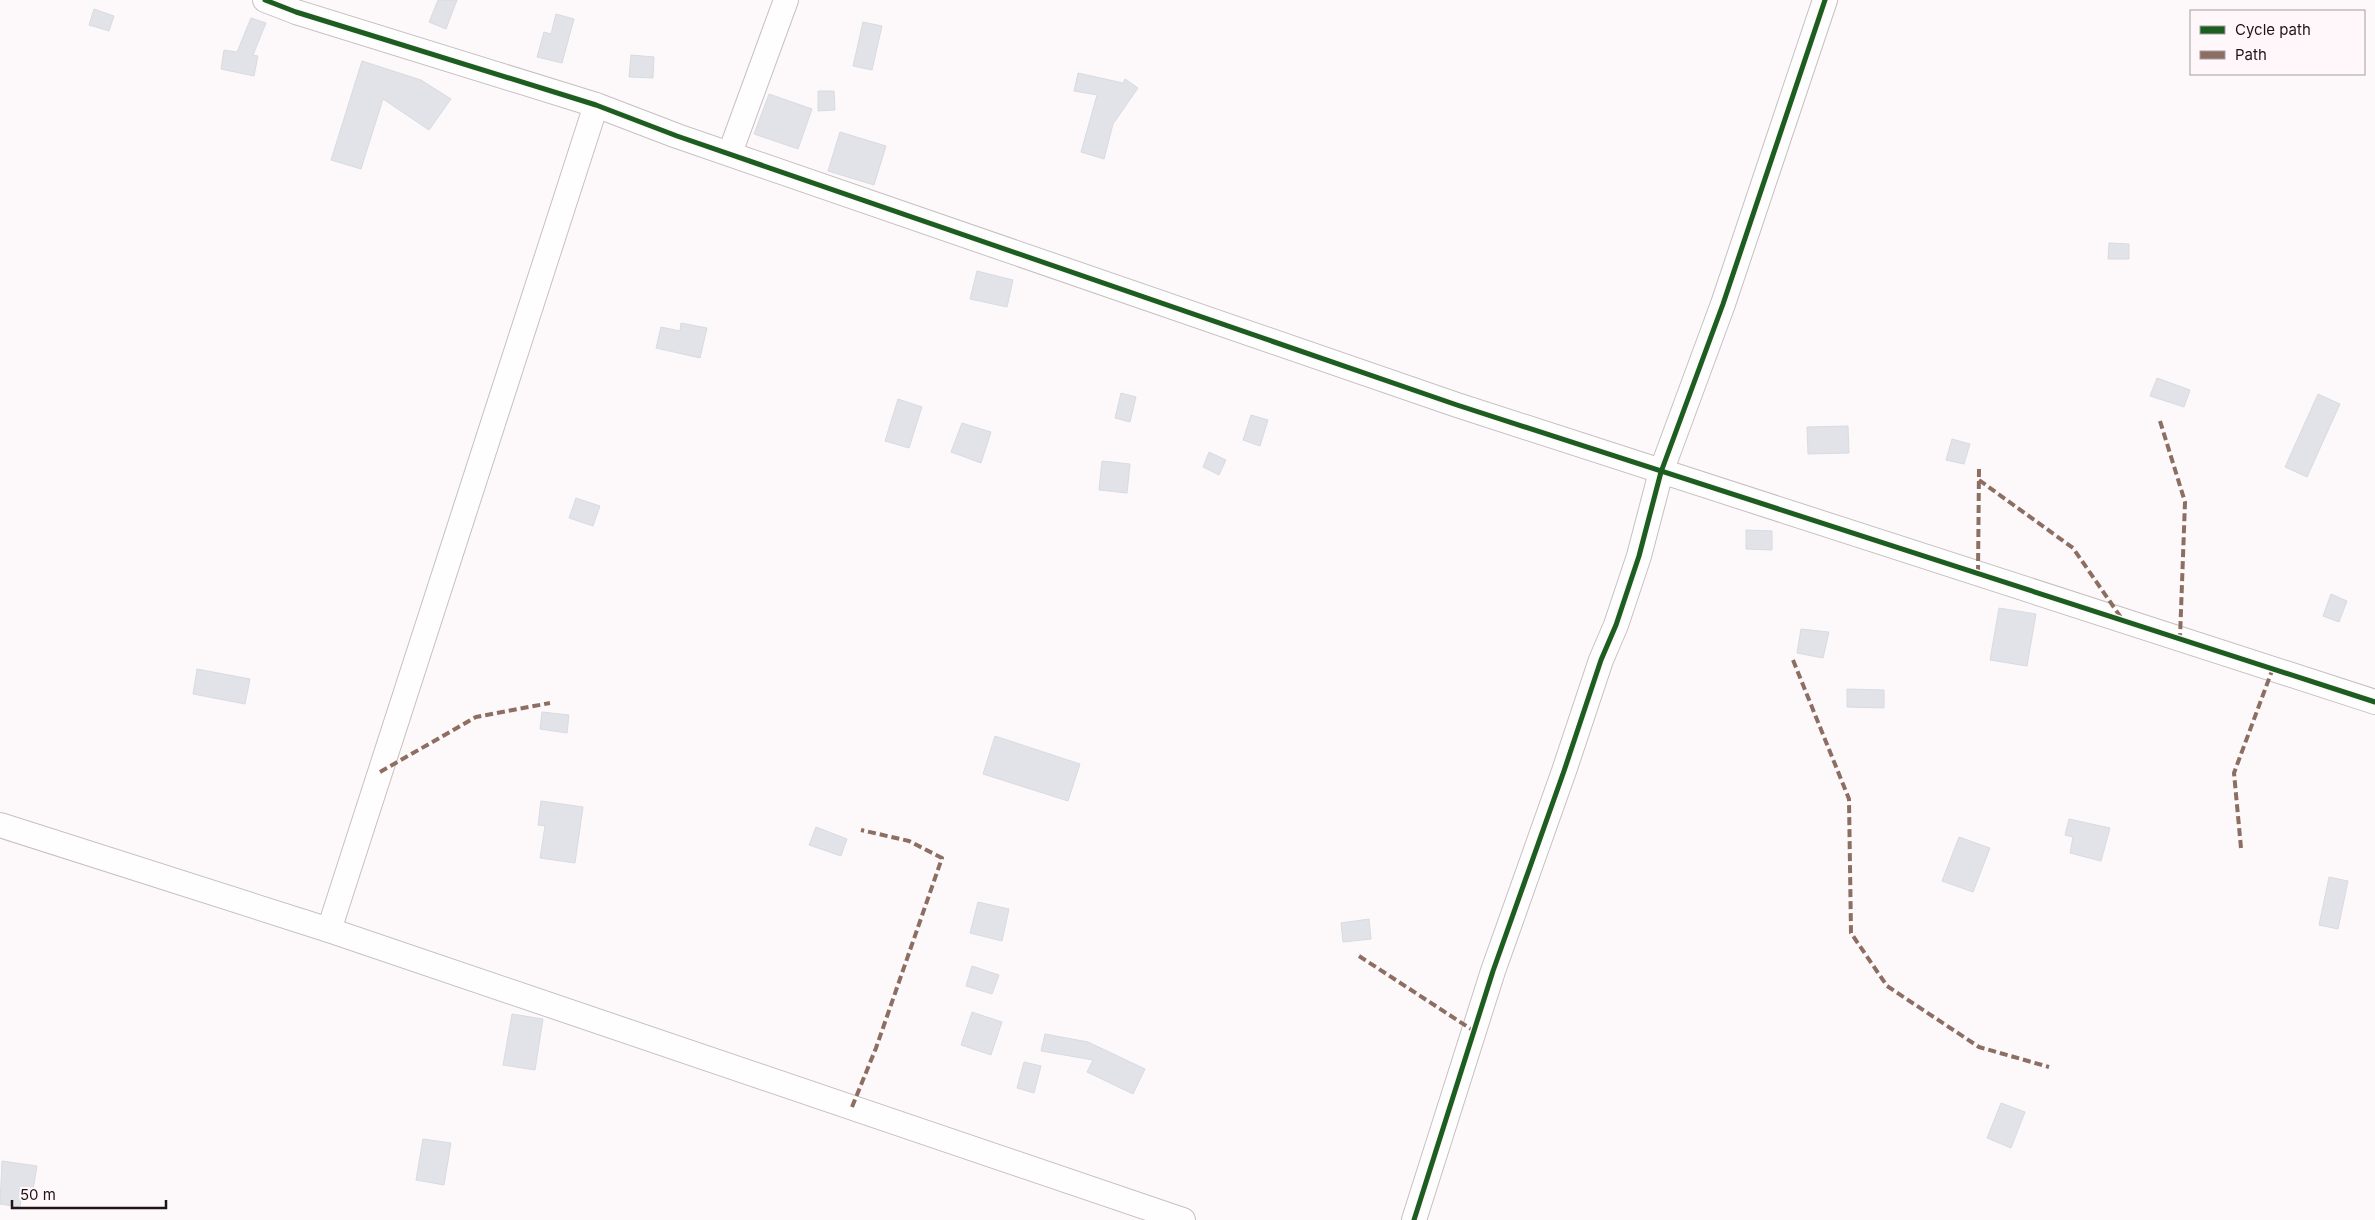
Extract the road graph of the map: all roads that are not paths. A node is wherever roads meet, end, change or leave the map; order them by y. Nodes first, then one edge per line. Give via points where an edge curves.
1 (265, 0) edge
2 (786, 0) edge
3 (1825, 0) edge
4 (299, 6) edge
5 (596, 105) junction
6 (730, 153) junction
7 (1661, 472) junction
8 (2375, 702) edge
9 (0, 825) edge
10 (329, 930) junction
11 (1183, 1220) edge
12 (1414, 1220) edge

1 - 4 street
2 - 6 street
3 - 7 street via 1723,304
4 - 5 street
5 - 6 street
5 - 10 street
6 - 7 street via 1457,405
7 - 8 street
7 - 12 street via 1640,556 1493,971
9 - 10 street
10 - 11 street

